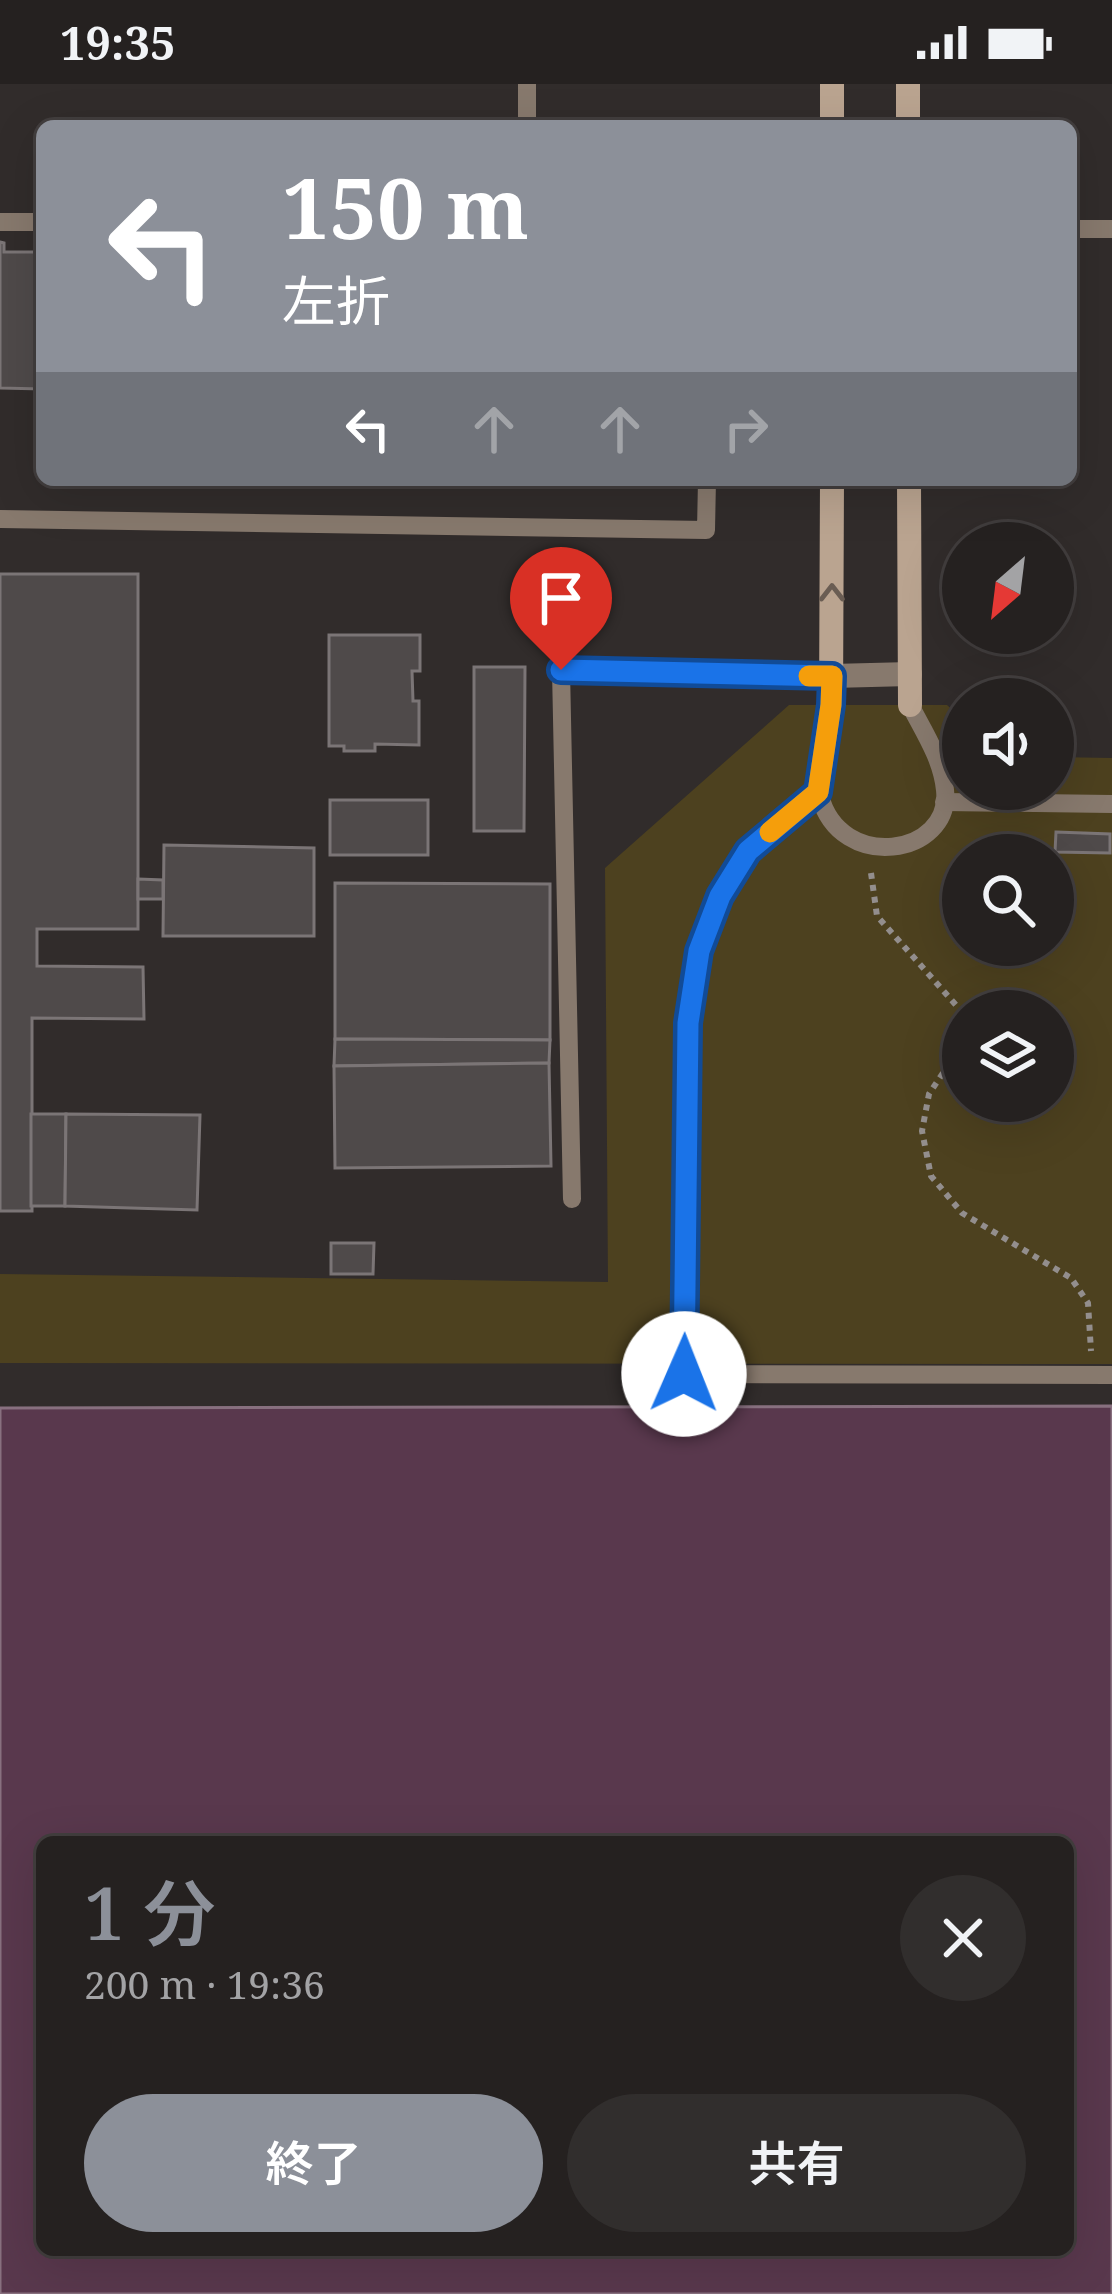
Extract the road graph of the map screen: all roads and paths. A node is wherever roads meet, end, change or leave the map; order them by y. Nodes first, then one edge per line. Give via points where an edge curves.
1 (527, 84) edge
2 (832, 84) edge
3 (908, 84) edge
4 (527, 120) edge
5 (832, 120) edge
6 (908, 120) edge
7 (0, 222) edge
8 (36, 222) edge
9 (1077, 229) edge
10 (1112, 229) edge
11 (707, 486) edge
12 (832, 486) edge
13 (909, 486) edge
14 (0, 520) edge
15 (910, 674) junction
16 (832, 676) junction
17 (831, 705) joint
18 (910, 705) joint
19 (942, 784) edge
20 (818, 792) junction
21 (1074, 804) edge
22 (1112, 804) edge
23 (942, 807) edge
24 (867, 845) junction
25 (943, 990) edge
26 (942, 1074) edge
27 (572, 1199) dead end
28 (1102, 1375) edge

1 - 4 lane
2 - 5 street
3 - 6 street
7 - 8 lane
9 - 10 lane
11 - 14 lane via 706,530
16 -> 12 street
13 - 15 street
15 - 16 street
15 - 18 street
16 - 17 street
16 - 27 lane via 561,670
17 - 20 lane
18 - 19 lane
20 - 24 lane via 830,823
20 - 28 lane via 748,851 699,951 688,1023 684,1374
21 - 22 lane
23 - 24 lane via 912,844
24 - 25 path via 877,916
26 - 28 path via 922,1131 931,1176 962,1213 1071,1278 1088,1303

